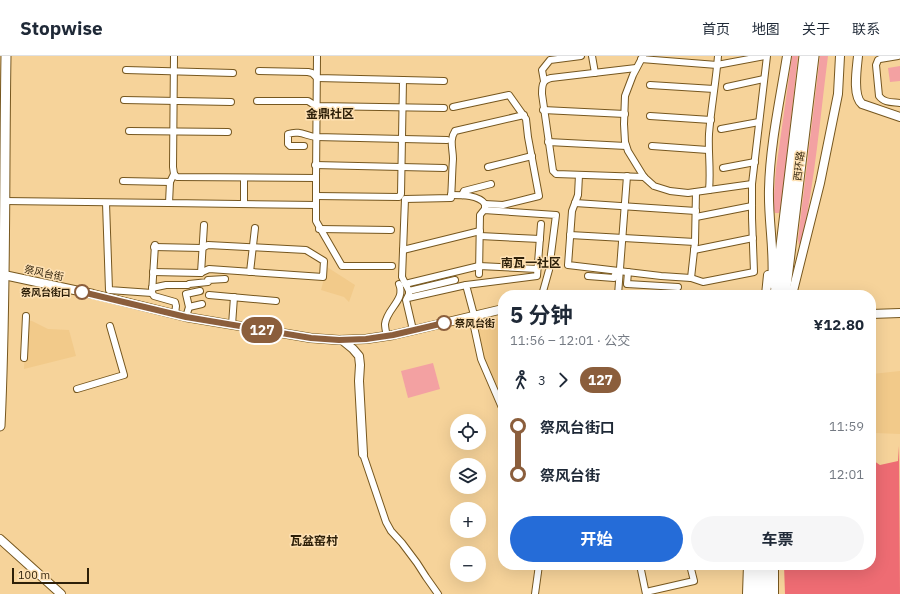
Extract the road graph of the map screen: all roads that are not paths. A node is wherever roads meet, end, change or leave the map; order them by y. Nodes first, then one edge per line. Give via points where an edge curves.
1 (6, 56) edge
2 (174, 56) edge
3 (318, 56) edge
4 (581, 56) edge
5 (592, 56) edge
6 (718, 56) edge
7 (766, 56) edge
8 (787, 56) edge
9 (805, 56) edge
10 (813, 56) edge
11 (840, 56) edge
12 (858, 56) edge
13 (898, 56) edge
14 (642, 57) edge
15 (717, 65) junction
16 (636, 68) junction
17 (126, 70) dead end
18 (174, 71) junction
19 (259, 71) dead end
20 (233, 73) dead end
21 (595, 73) junction
22 (317, 78) junction
23 (764, 79) junction
24 (403, 80) junction
25 (444, 81) dead end
26 (544, 81) junction
27 (650, 85) dead end
28 (727, 87) dead end
29 (714, 89) junction
30 (124, 100) dead end
31 (173, 101) junction
32 (257, 101) dead end
33 (231, 102) dead end
34 (900, 103) edge
35 (316, 106) junction
36 (453, 107) dead end
37 (403, 108) junction
38 (444, 108) dead end
39 (543, 110) junction
40 (625, 114) junction
41 (524, 115) junction
42 (650, 116) dead end
43 (900, 117) edge
44 (711, 120) junction
45 (759, 122) junction
46 (721, 129) dead end
47 (128, 131) dead end
48 (173, 131) junction
49 (228, 132) dead end
50 (316, 137) junction
51 (402, 138) junction
52 (447, 140) dead end
53 (548, 142) junction
54 (304, 146) dead end
55 (626, 146) junction
56 (652, 146) dead end
57 (708, 150) junction
58 (532, 156) junction
59 (755, 162) junction
60 (315, 165) junction
61 (402, 167) junction
62 (488, 167) dead end
63 (444, 168) dead end
64 (723, 168) dead end
65 (174, 174) junction
66 (579, 175) junction
67 (627, 176) junction
68 (644, 177) junction
69 (244, 178) junction
70 (316, 178) junction
71 (123, 181) dead end
72 (170, 182) junction
73 (491, 184) dead end
74 (752, 184) junction
75 (709, 190) junction
76 (696, 192) junction
77 (451, 195) junction
78 (462, 195) junction
79 (316, 196) junction
80 (4, 201) junction
81 (106, 203) junction
82 (169, 203) junction
83 (575, 203) junction
84 (244, 204) junction
85 (316, 205) junction
86 (625, 206) junction
87 (752, 206) junction
88 (485, 207) junction
89 (696, 214) junction
90 (541, 224) dead end
91 (204, 225) dead end
92 (255, 228) dead end
93 (319, 229) junction
94 (390, 230) dead end
95 (480, 233) junction
96 (570, 235) junction
97 (623, 238) junction
98 (753, 238) junction
99 (540, 239) junction
100 (695, 242) junction
101 (253, 247) junction
102 (202, 248) junction
103 (403, 250) junction
104 (694, 250) junction
105 (392, 266) dead end
106 (479, 266) junction
107 (537, 269) junction
108 (618, 271) junction
109 (153, 272) junction
110 (250, 272) junction
111 (628, 272) junction
112 (201, 273) junction
113 (479, 274) dead end
114 (2, 275) edge
115 (780, 275) junction
116 (588, 276) dead end
117 (691, 278) junction
118 (225, 280) dead end
119 (455, 280) dead end
120 (402, 284) junction
121 (466, 285) junction
122 (678, 287) dead end
123 (543, 290) edge
124 (618, 290) edge
125 (770, 290) edge
126 (773, 290) edge
127 (777, 290) edge
128 (783, 290) edge
129 (789, 290) edge
130 (152, 291) junction
131 (200, 291) dead end
132 (409, 291) junction
133 (209, 295) dead end
134 (234, 297) junction
135 (408, 298) junction
136 (276, 301) dead end
137 (202, 304) dead end
138 (189, 306) junction
139 (498, 310) edge
140 (900, 313) edge
141 (175, 314) junction
142 (876, 314) edge
143 (474, 315) junction
144 (26, 316) dead end
145 (186, 317) junction
146 (232, 325) junction
147 (110, 326) dead end
148 (413, 330) junction
149 (387, 336) junction
150 (342, 340) junction
151 (24, 358) dead end
152 (77, 389) dead end
153 (498, 398) edge
154 (0, 426) edge
155 (363, 454) joint
156 (0, 539) edge
157 (538, 570) edge
158 (641, 570) edge
159 (691, 570) edge
160 (749, 570) edge
161 (751, 570) edge
162 (766, 570) edge
163 (774, 570) edge
164 (646, 593) edge
165 (61, 594) edge
166 (438, 594) edge
167 (535, 594) edge
168 (747, 594) edge
169 (755, 594) edge
170 (765, 594) edge
171 (774, 594) edge

1 - 80 main road
2 - 18 street
3 - 22 street
4 - 26 street via 550,60 542,71
5 - 21 street
6 - 15 street
7 - 15 street
7 - 23 street
8 - 115 main road via 769,190
9 - 115 highway, 西环路
10 - 115 highway, 西环路
11 - 115 main road via 838,94 820,183
12 - 43 main road via 856,94 859,101
13 - 34 street via 880,59 876,65 879,96 886,102
14 - 15 street
14 - 16 street
15 - 29 street
16 - 21 street
16 - 40 street via 625,96
17 - 18 street
18 - 20 street
18 - 31 street
19 - 22 street via 308,72
21 - 26 street
22 - 24 street
22 - 35 street
23 - 28 street
23 - 45 street
24 - 25 street
24 - 37 street
26 - 39 street
27 - 29 street
29 - 44 street
30 - 31 street
31 - 33 street
31 - 48 street
32 - 35 street via 308,102
35 - 37 street
35 - 50 street
36 - 41 street via 509,95
37 - 38 street
37 - 51 street
39 - 40 street
39 - 53 street
40 - 55 street
41 - 58 street
41 - 77 street via 454,131 451,144
42 - 44 street
44 - 57 street
45 - 46 street
45 - 59 street
47 - 48 street
48 - 49 street
48 - 65 street
50 - 51 street
50 - 54 street via 288,134 290,146
50 - 60 street
51 - 52 street
51 - 61 street
53 - 55 street
53 - 66 street via 553,171 556,174
55 - 68 street
56 - 57 street
57 - 75 street
58 - 62 street
58 - 88 street via 539,196
59 - 64 street
59 - 74 street
60 - 61 street
60 - 70 street
61 - 63 street
61 - 79 street via 399,196
65 - 69 street via 177,177
65 - 72 street
66 - 67 street
66 - 83 street
67 - 68 street
67 - 86 street
68 - 76 street via 654,186 664,189
69 - 70 street
69 - 84 street
70 - 79 street
71 - 72 street
72 - 82 street
73 - 78 street via 464,191
74 - 75 street
74 - 87 street
75 - 76 street
76 - 89 street
77 - 78 street
77 - 103 street via 451,198 405,199
78 - 88 street via 483,201
79 - 85 street
80 - 81 street
80 - 114 main road
81 - 82 street
81 - 130 street via 109,290
82 - 84 street
83 - 86 street
83 - 96 street
84 - 85 street
85 - 93 street via 316,222
86 - 89 street
86 - 97 street
87 - 89 street
87 - 98 street
88 - 95 street via 480,215
88 - 123 street via 556,215 549,270
89 - 100 street
90 - 99 street
91 - 102 street
92 - 101 street
93 - 94 street
93 - 105 street via 342,266
95 - 99 street
95 - 103 street
95 - 106 street
96 - 97 street
96 - 108 street via 568,265
97 - 100 street
97 - 108 street
98 - 104 street
98 - 117 street via 754,272 703,282
99 - 107 street
100 - 104 street
101 - 102 street via 208,245
101 - 110 street
101 - 110 street via 306,250 324,261 323,277
102 - 109 street via 154,246
102 - 112 street
103 - 120 street
104 - 117 street
106 - 107 street
106 - 113 street
106 - 120 street
107 - 121 street via 537,276
108 - 111 street
108 - 116 street via 614,278
108 - 124 street
109 - 112 street
109 - 130 street
110 - 112 street via 209,269
111 - 117 street
111 - 122 street via 626,284
114 - 141 main road, 祭风台街
114 - 154 main road
115 - 125 main road
115 - 126 main road
115 - 127 highway
115 - 128 highway
115 - 129 main road
118 - 130 street via 166,285
119 - 132 street
120 - 132 street
120 - 149 street via 400,298 387,316
121 - 135 street
121 - 143 street
130 - 141 street via 154,296 175,302
131 - 138 street via 186,294
132 - 135 street
133 - 134 street
134 - 136 street
134 - 146 street
135 - 148 street via 406,300
137 - 138 street
138 - 145 street
139 - 143 main road, 祭风台街
140 - 142 main road
141 - 145 main road, 祭风台街
143 - 148 main road, 祭风台街
143 - 153 street via 473,322 481,359
144 - 151 street
145 - 146 main road, 祭风台街
146 - 150 main road, 祭风台街 via 311,338
147 - 152 street via 124,375
148 - 149 main road, 祭风台街
149 - 150 main road, 祭风台街
150 - 155 main road via 353,349 360,360
155 - 166 street via 386,522
156 - 165 main road
157 - 167 street
158 - 164 street
159 - 164 street via 694,580
160 - 168 main road
161 - 169 highway
162 - 170 highway
163 - 171 main road

